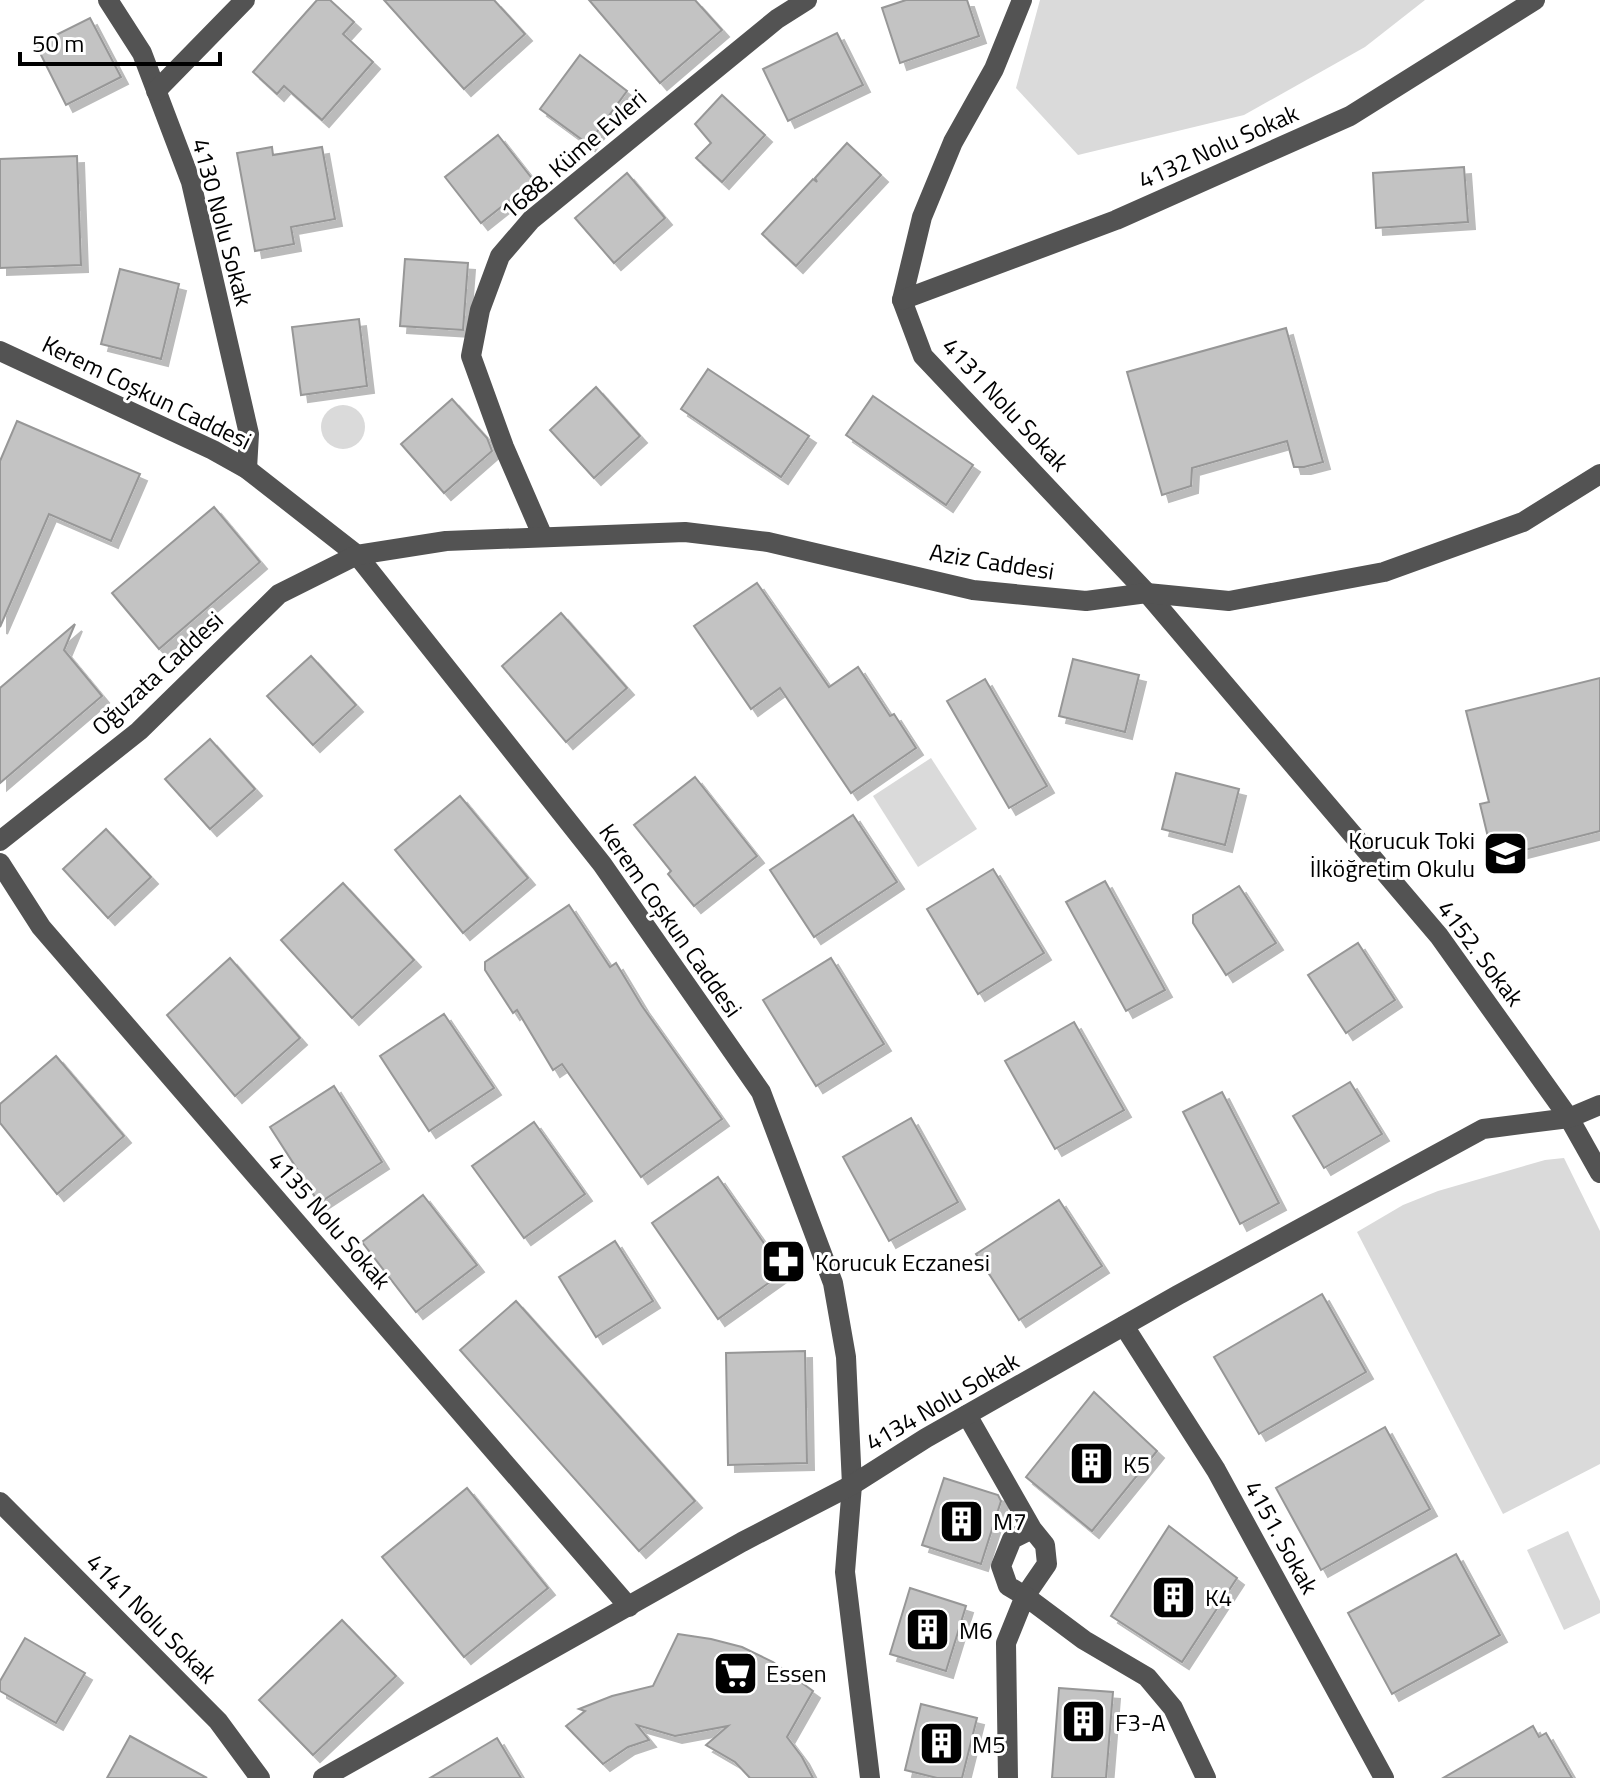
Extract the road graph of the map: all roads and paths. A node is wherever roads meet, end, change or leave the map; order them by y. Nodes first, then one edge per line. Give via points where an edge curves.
1 (108, 0) edge
2 (245, 0) edge
3 (807, 0) edge
4 (1022, 0) edge
5 (1535, 0) edge
6 (156, 91) junction
7 (902, 300) junction
8 (0, 351) edge
9 (247, 469) junction
10 (1600, 474) edge
11 (543, 537) junction
12 (357, 555) junction
13 (1147, 593) junction
14 (0, 841) edge
15 (0, 863) edge
16 (1600, 1105) edge
17 (1569, 1118) junction
18 (1600, 1173) edge
19 (1124, 1326) junction
20 (967, 1415) junction
21 (852, 1485) junction
22 (0, 1502) edge
23 (1032, 1529) junction
24 (1025, 1596) junction
25 (629, 1607) junction
26 (260, 1778) edge
27 (323, 1778) edge
28 (870, 1778) edge
29 (1008, 1778) edge
30 (1206, 1778) edge
31 (1384, 1778) edge

1 - 6 street, 4130 Nolu Sokak via 142,53
2 - 6 street
3 - 11 street, 1688. Küme Evleri via 552,202 500,256 480,310 471,356
4 - 7 street via 922,217
5 - 7 street, 4132 Nolu Sokak via 1350,116 1116,220
6 - 9 street, 4130 Nolu Sokak via 191,182 249,434
7 - 13 street, 4131 Nolu Sokak via 923,356
8 - 9 street, Kerem Coşkun Caddesi
9 - 12 street, Kerem Coşkun Caddesi
10 - 13 street, Aziz Caddesi via 1523,522 1384,572 1229,601
11 - 12 street, Aziz Caddesi via 446,541
11 - 13 street, Aziz Caddesi via 685,532 768,542 973,590 1086,601
12 - 14 street, Oğuzata Caddesi via 279,594 139,731
12 - 21 street, Kerem Coşkun Caddesi via 602,864 761,1092 833,1283 846,1357
13 - 17 street, 4152. Sokak via 1439,936
15 - 25 street, 4135 Nolu Sokak via 41,927
16 - 17 street, 4134 Nolu Sokak
17 - 18 street, 4152. Sokak
17 - 19 street, 4134 Nolu Sokak via 1483,1129
19 - 20 street, 4134 Nolu Sokak
19 - 31 street, 4151. Sokak via 1216,1470
20 - 21 street, 4134 Nolu Sokak
20 - 23 street
21 - 25 street, 4134 Nolu Sokak
21 - 28 street, Kerem Coşkun Caddesi via 845,1572
22 - 26 street, 4141 Nolu Sokak via 218,1721
23 - 24 street via 1045,1545 1047,1564
23 - 24 street via 1012,1539 1001,1566 1008,1586
24 - 29 street via 1006,1643
24 - 30 street via 1084,1640 1147,1677 1173,1708
25 - 27 street, 4134 Nolu Sokak

